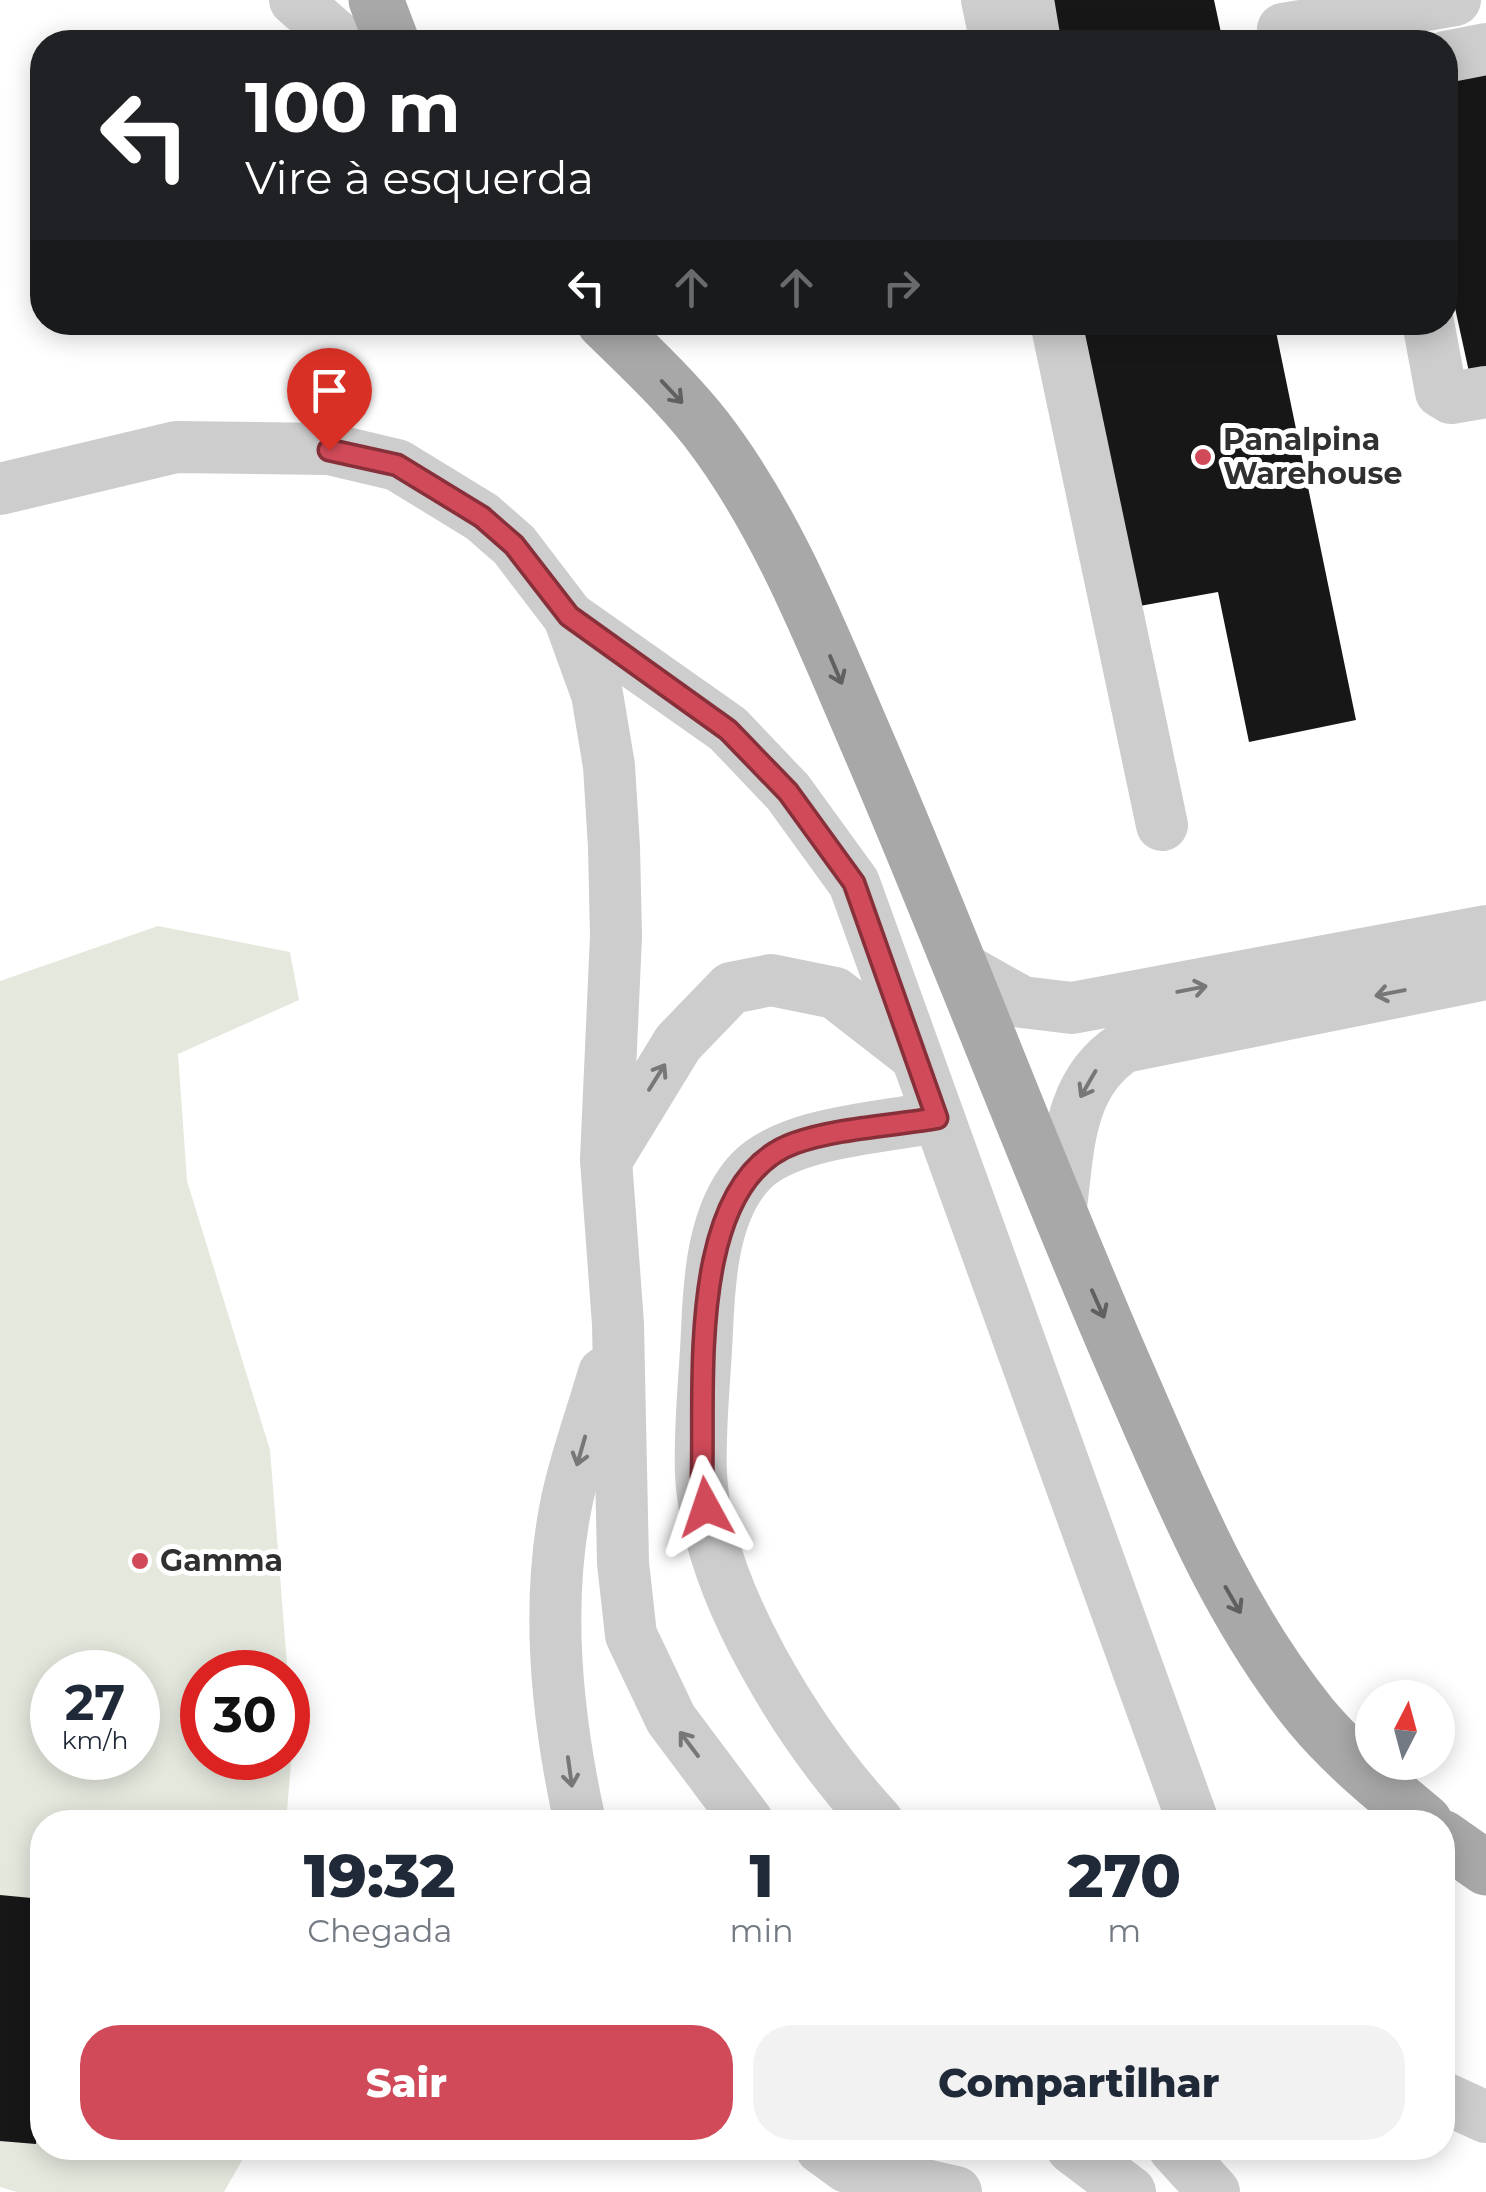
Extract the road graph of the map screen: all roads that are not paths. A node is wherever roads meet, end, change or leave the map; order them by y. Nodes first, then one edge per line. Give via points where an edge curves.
1 (294, 0) edge
2 (376, 0) edge
3 (987, 0) edge
4 (1028, 0) edge
5 (1455, 0) edge
6 (1283, 29) dead end
7 (329, 30) edge
8 (387, 30) edge
9 (993, 30) edge
10 (1032, 30) edge
11 (1486, 49) edge
12 (1458, 54) edge
13 (616, 335) edge
14 (1059, 335) edge
15 (1430, 335) edge
16 (1486, 392) edge
17 (0, 489) edge
18 (569, 616) junction
19 (1162, 825) dead end
20 (1486, 932) edge
21 (965, 970) junction
22 (1486, 974) edge
23 (916, 1056) junction
24 (937, 1118) junction
25 (606, 1160) junction
26 (1060, 1214) junction
27 (618, 1324) junction
28 (578, 1810) edge
29 (739, 1810) edge
30 (868, 1810) edge
31 (1189, 1810) edge
32 (1411, 1810) edge
33 (1455, 1847) edge
34 (1486, 1868) edge
35 (1486, 2077) edge
36 (1455, 2081) edge
37 (1455, 2103) edge
38 (1486, 2117) edge
39 (837, 2160) edge
40 (1088, 2160) edge
41 (1185, 2160) edge
42 (956, 2192) edge
43 (1130, 2192) edge
44 (1214, 2192) edge

1 - 7 street
2 - 8 main road
3 - 9 street
4 - 10 street
5 - 6 street
11 - 12 street
13 -> 21 main road via 705,428 759,510 819,631
14 - 19 street
15 - 16 street via 1441,392 1451,398
17 - 18 street via 176,447 329,450 397,465 482,517 514,545
18 - 23 street via 728,730 788,792 854,883
18 - 25 street via 597,694 609,766 616,936
21 -> 20 street via 1022,1002 1072,1008
21 - 26 main road
22 -> 26 street via 1124,1047 1083,1086
23 - 24 street
25 -> 23 street via 678,1043 730,988 771,980 835,992
24 - 30 street via 793,1144 750,1172 724,1218 709,1285 702,1476 712,1538 739,1610 802,1726
24 - 31 street
25 - 27 street
26 -> 32 main road via 1214,1566 1262,1648 1312,1717
27 -> 28 street via 567,1500 556,1597 559,1685
29 -> 27 street via 670,1719 632,1635
33 - 34 main road
35 - 36 street
37 - 38 street
39 - 42 street
40 - 43 street
41 - 44 street

